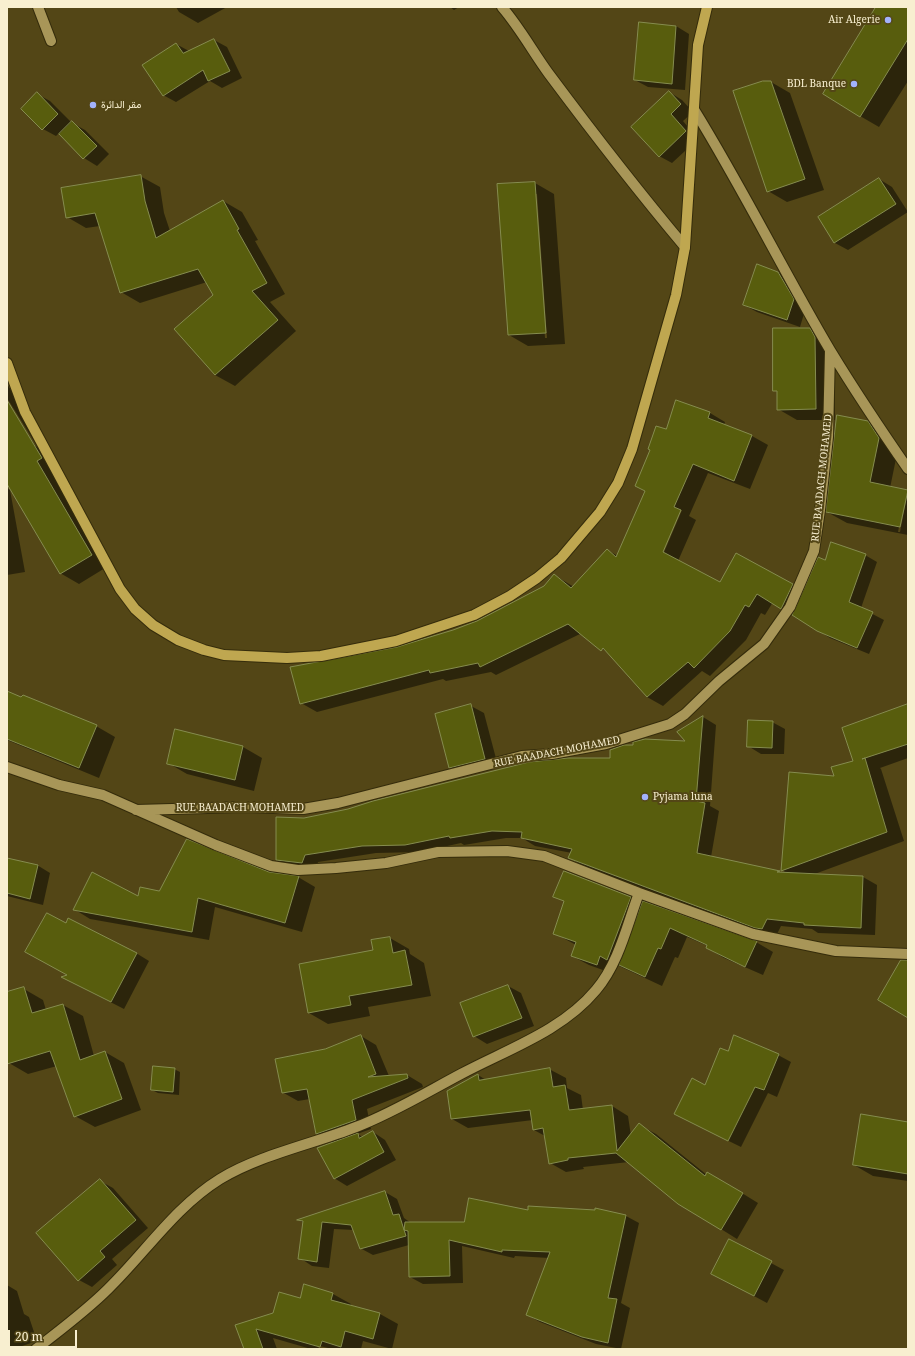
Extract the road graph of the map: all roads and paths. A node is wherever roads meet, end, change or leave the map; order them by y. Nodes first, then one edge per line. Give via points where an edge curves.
1 (38, 7) edge
2 (502, 7) edge
3 (707, 7) edge
4 (52, 41) dead end
5 (695, 111) junction
6 (685, 247) junction
7 (830, 350) junction
8 (7, 363) edge
9 (908, 469) edge
10 (7, 767) edge
11 (136, 810) junction
12 (639, 893) junction
13 (908, 954) edge
14 (36, 1349) edge

1 - 4 street
2 - 6 street via 548,73 642,196
3 - 5 main road via 698,45
5 - 6 main road
5 - 7 street via 738,183
6 - 8 main road via 676,295 632,449 618,483 584,533 561,558 536,578 510,596 474,615 396,641 321,656 254,658 204,650 178,640 153,625 135,609 112,576 32,426
7 - 9 street
7 - 11 street, RUE BAADACH MOHAMED via 828,424 820,510 814,551 805,577 790,607 764,644 719,681 685,714 670,724 606,744 552,754 522,756 338,803 303,808
10 - 11 street, RUE BAADACH MOHAMED via 59,785 103,795
11 - 12 street, RUE BAADACH MOHAMED via 271,866 298,870 386,863 438,852 507,851 544,856
12 - 13 street, RUE BAADACH MOHAMED via 753,934 836,951
12 - 14 street via 619,950 603,980 566,1020 358,1127 287,1151 221,1179 185,1208 108,1289

